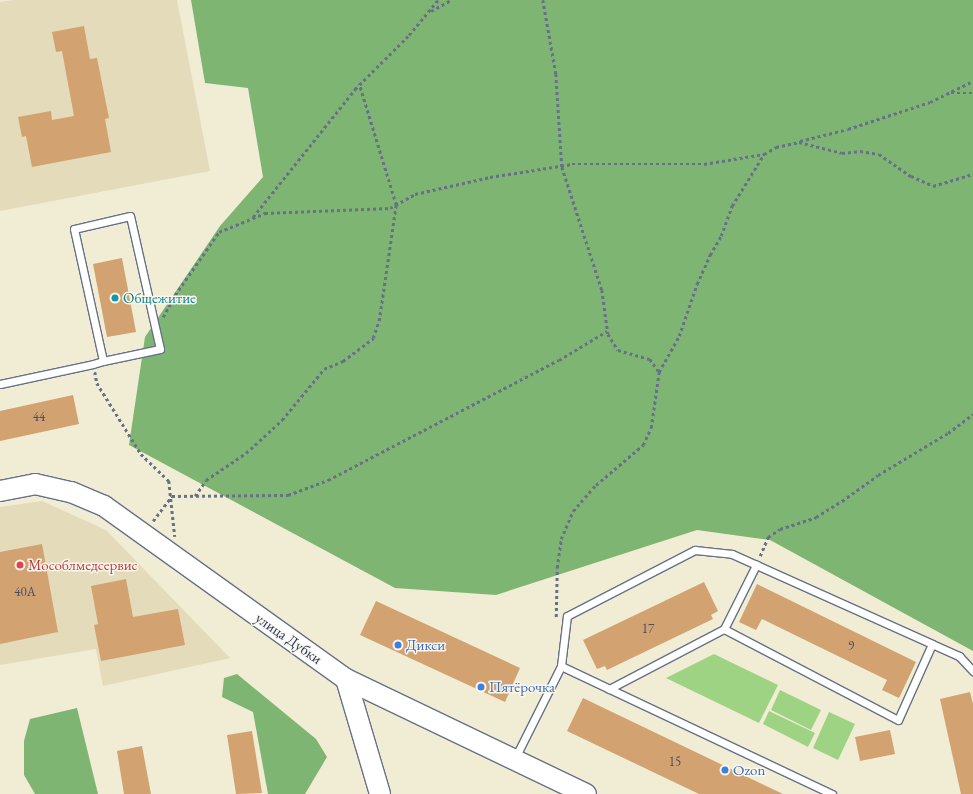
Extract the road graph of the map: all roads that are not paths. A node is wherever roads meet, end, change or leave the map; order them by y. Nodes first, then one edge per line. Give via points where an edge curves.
1 (103, 361) junction
2 (0, 384) edge
3 (0, 491) edge
4 (756, 565) junction
5 (724, 629) junction
6 (932, 644) junction
7 (561, 666) junction
8 (973, 671) edge
9 (346, 679) junction
10 (609, 689) junction
11 (515, 759) junction
12 (380, 794) edge
13 (586, 794) edge
14 (832, 794) edge

1 - 1 lane via 74,229 130,216 160,348
1 - 2 lane
3 - 9 street, улица Дубки via 35,484 71,492 104,506
4 - 5 lane
4 - 6 lane
4 - 7 lane via 732,554 695,550 567,616
5 - 6 lane via 898,720
5 - 10 lane
6 - 8 lane via 959,656
7 - 10 lane
7 - 11 lane
9 - 11 street, улица Дубки
9 - 12 street
10 - 14 lane
11 - 13 street, улица Дубки

